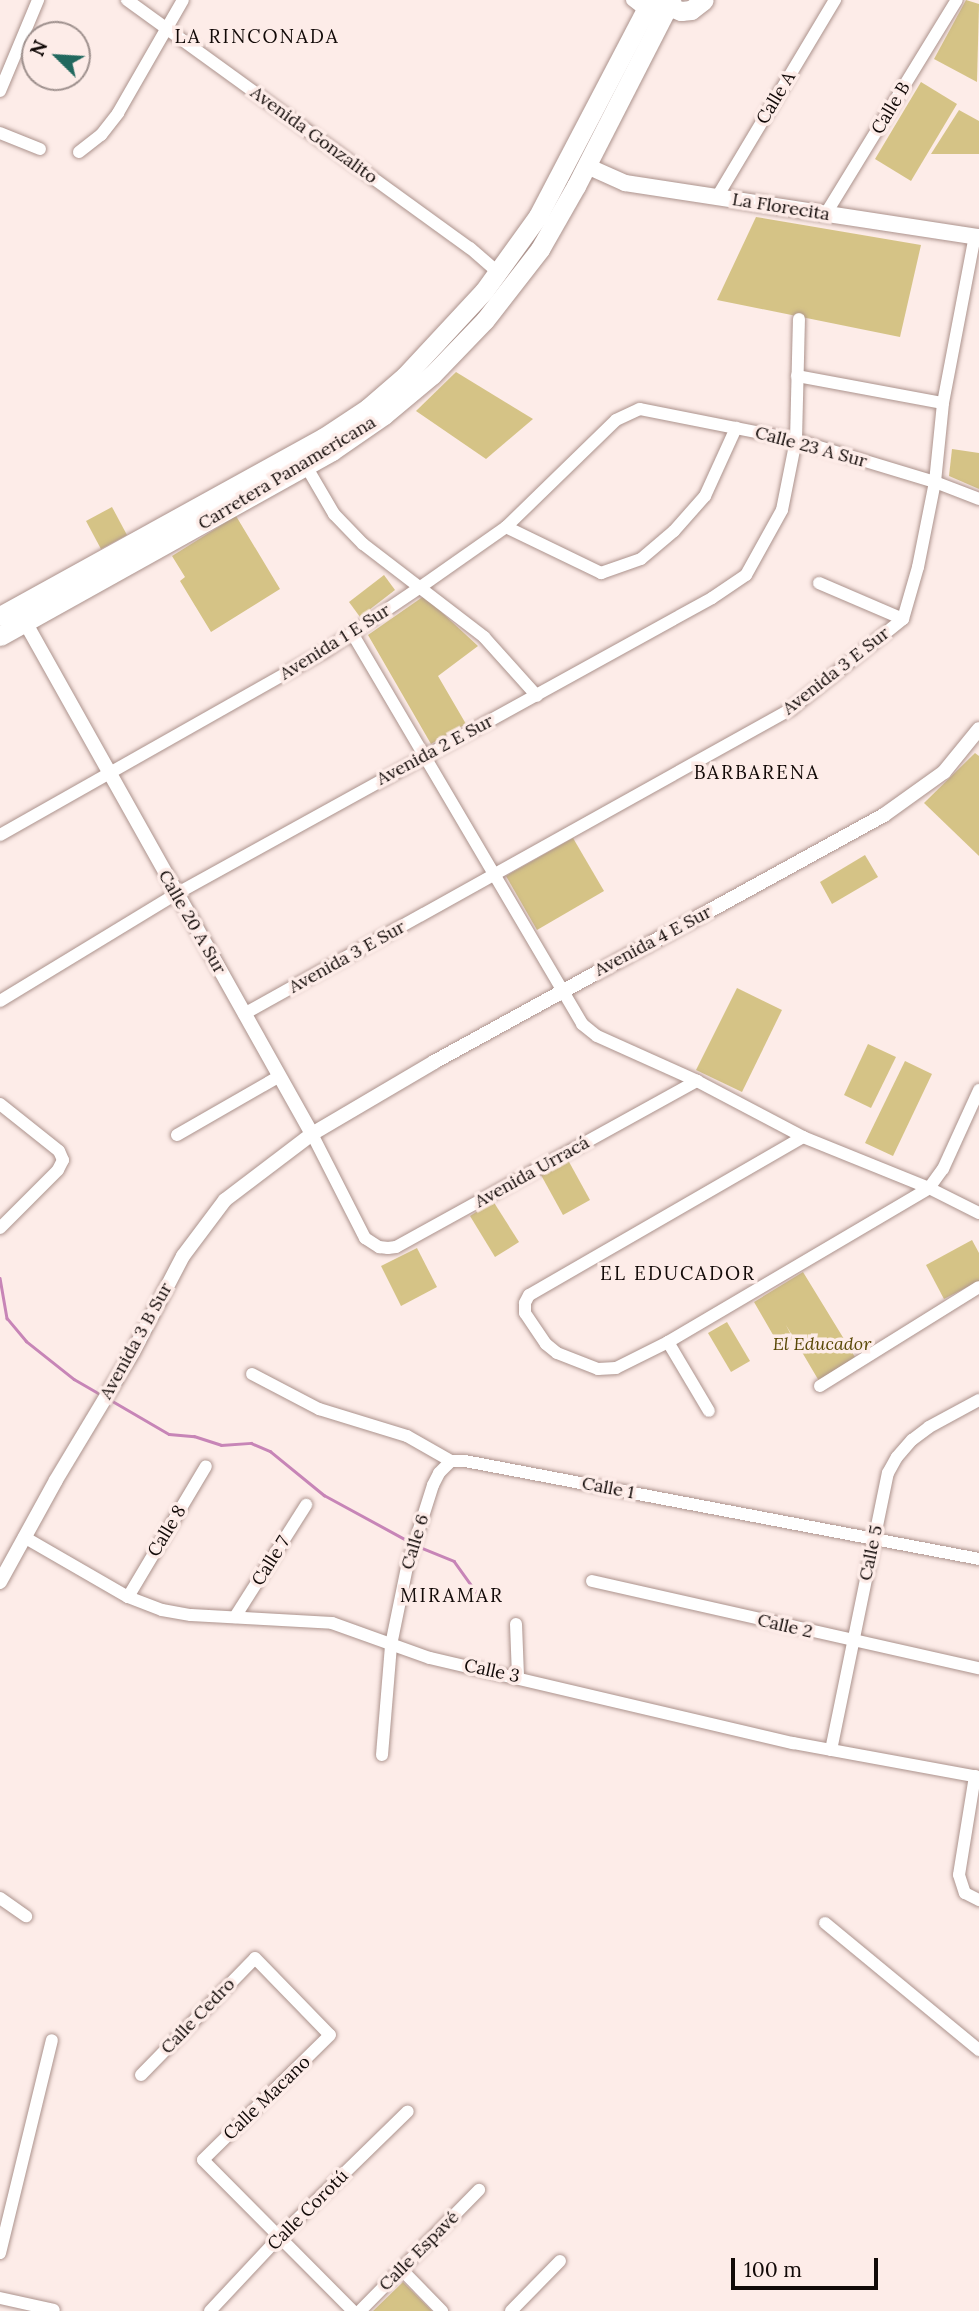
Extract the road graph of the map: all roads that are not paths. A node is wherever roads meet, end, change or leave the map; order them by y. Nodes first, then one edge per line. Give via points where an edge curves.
1 (38, 0) edge
2 (127, 0) edge
3 (183, 0) edge
4 (704, 0) edge
5 (835, 0) edge
6 (957, 0) edge
7 (655, 3) edge
8 (166, 28) junction
9 (0, 91) edge
10 (0, 133) edge
11 (40, 149) dead end
12 (79, 152) dead end
13 (587, 166) junction
14 (718, 197) junction
15 (563, 210) junction
16 (825, 215) junction
17 (977, 236) edge
18 (499, 273) junction
19 (799, 319) dead end
20 (454, 353) junction
21 (797, 376) junction
22 (943, 403) junction
23 (640, 409) joint
24 (736, 428) junction
25 (796, 440) junction
26 (306, 466) junction
27 (935, 482) junction
28 (979, 499) edge
29 (506, 527) junction
30 (819, 583) dead end
31 (422, 586) junction
32 (14, 615) edge
33 (903, 619) junction
34 (352, 633) junction
35 (0, 636) edge
36 (537, 696) junction
37 (979, 729) edge
38 (425, 755) junction
39 (107, 772) junction
40 (0, 835) edge
41 (493, 875) junction
42 (176, 894) junction
43 (560, 991) junction
44 (0, 1001) edge
45 (244, 1014) junction
46 (278, 1077) junction
47 (697, 1081) junction
48 (979, 1090) edge
49 (0, 1104) edge
50 (312, 1134) junction
51 (177, 1135) dead end
52 (803, 1137) junction
53 (929, 1188) junction
54 (979, 1213) edge
55 (0, 1228) edge
56 (365, 1238) joint
57 (979, 1287) edge
58 (668, 1342) junction
59 (252, 1374) dead end
60 (820, 1386) dead end
61 (979, 1400) edge
62 (709, 1411) dead end
63 (450, 1461) junction
64 (206, 1466) dead end
65 (306, 1505) dead end
66 (24, 1537) junction
67 (875, 1539) junction
68 (979, 1559) edge
69 (592, 1581) dead end
70 (0, 1582) edge
71 (128, 1597) junction
72 (235, 1617) junction
73 (516, 1624) dead end
74 (851, 1642) junction
75 (391, 1645) junction
76 (979, 1668) edge
77 (518, 1676) junction
78 (831, 1750) junction
79 (382, 1755) dead end
80 (977, 1777) edge
81 (0, 1898) edge
82 (979, 1900) edge
83 (26, 1916) dead end
84 (825, 1923) dead end
85 (330, 2035) joint
86 (52, 2040) dead end
87 (979, 2050) edge
88 (141, 2075) dead end
89 (408, 2111) dead end
90 (478, 2190) dead end
91 (281, 2235) junction
92 (0, 2253) edge
93 (560, 2262) dead end
94 (401, 2269) junction
95 (0, 2298) edge
96 (54, 2311) edge
97 (210, 2311) edge
98 (353, 2311) edge
99 (360, 2311) edge
100 (442, 2311) edge
101 (511, 2311) edge

1 - 9 street
2 - 8 street, Avenida Gonzalito
3 - 8 street
4 - 7 highway via 686,11
5 - 14 street, Calle A
6 - 16 street, Calle B
7 - 13 highway, Carretera Panamericana
7 - 18 highway, Carretera Panamericana via 555,187
8 - 12 street via 118,113 101,135
8 - 18 street, Avenida Gonzalito
10 - 11 street
13 - 14 main road, La Florecita via 625,183
13 - 15 highway, Carretera Panamericana
14 - 16 main road, La Florecita
15 - 18 highway via 512,269
15 - 20 highway, Carretera Panamericana via 513,285
16 - 17 main road, La Florecita
17 - 22 street, Avenida 3 E Sur
18 - 20 highway via 495,294
18 - 32 highway, Carretera Panamericana via 448,333 368,408
19 - 21 street, Avenida 2 E Sur
20 - 26 highway, Carretera Panamericana via 384,415
21 - 22 street
21 - 25 street, Avenida 2 E Sur
22 - 27 street, Avenida 3 E Sur
23 - 24 street, Calle 23 A Sur
23 - 29 street, Avenida 1 E Sur via 616,420
24 - 25 street, Calle 23 A Sur
24 - 29 street via 705,496 641,559 601,573
25 - 27 street, Calle 23 A Sur
25 - 36 street, Avenida 2 E Sur via 782,510 746,575
26 - 31 street via 334,513 363,544
26 - 32 highway, Carretera Panamericana
27 - 28 street, Calle 23 A Sur
27 - 33 street, Avenida 3 E Sur
29 - 31 street, Avenida 1 E Sur
30 - 33 street
31 - 34 street, Avenida 1 E Sur
31 - 36 street via 484,637
32 - 35 highway, Carretera Panamericana
32 - 39 street, Calle 20 A Sur
33 - 41 street, Avenida 3 E Sur via 792,709
34 - 38 street
34 - 39 street, Avenida 1 E Sur
36 - 38 street, Avenida 2 E Sur
37 - 43 street, Avenida 4 E Sur via 944,772 884,815
38 - 41 street
38 - 42 street, Avenida 2 E Sur
39 - 40 street, Avenida 1 E Sur
39 - 42 street, Calle 20 A Sur
41 - 43 street
41 - 45 street, Avenida 3 E Sur
42 - 44 street, Avenida 2 E Sur
42 - 45 street, Calle 20 A Sur
43 - 47 street via 589,1031
43 - 50 street, Avenida 4 E Sur
45 - 46 street, Calle 20 A Sur
46 - 50 street, Calle 20 A Sur
46 - 51 street
47 - 52 street
47 - 56 street, Avenida Urracá via 396,1247 379,1247
48 - 53 street via 943,1170
49 - 55 street via 59,1150 63,1160
50 - 56 street, Calle 20 A Sur
50 - 66 street, Avenida 3 B Sur via 226,1200 203,1225
52 - 53 street
52 - 58 street via 534,1292 525,1303 525,1313 547,1344 557,1353 598,1369 616,1368
53 - 54 street
53 - 58 street
57 - 60 street
58 - 62 street
59 - 63 street, Calle 1 via 319,1409 407,1436
61 - 67 street, Calle 5 via 929,1427 897,1457 888,1473
63 - 67 street, Calle 1
63 - 75 street, Calle 6 via 433,1485 411,1553
64 - 71 street, Calle 8
65 - 72 street, Calle 7
66 - 70 street, Avenida 3 B Sur
66 - 71 street, Calle 3
67 - 68 street, Calle 1
67 - 74 street, Calle 5
69 - 74 street, Calle 2
71 - 72 street, Calle 3 via 162,1610
72 - 75 street, Calle 3 via 332,1623
73 - 77 street
74 - 76 street, Calle 2
74 - 78 street, Calle 5
75 - 77 street, Calle 3 via 429,1658
75 - 79 street, Calle 6
77 - 78 street, Calle 3
78 - 80 street, Calle 3
80 - 82 street via 959,1875 965,1893
81 - 83 street
84 - 87 street
85 - 88 street, Calle Cedro via 255,1958
85 - 91 street, Calle Macano via 203,2160
86 - 92 street
89 - 91 street, Calle Corotú
90 - 94 street, Calle Espavé
91 - 97 street, Calle Corotú
91 - 98 street
93 - 101 street
94 - 99 street, Calle Espavé
94 - 100 street
95 - 96 street

